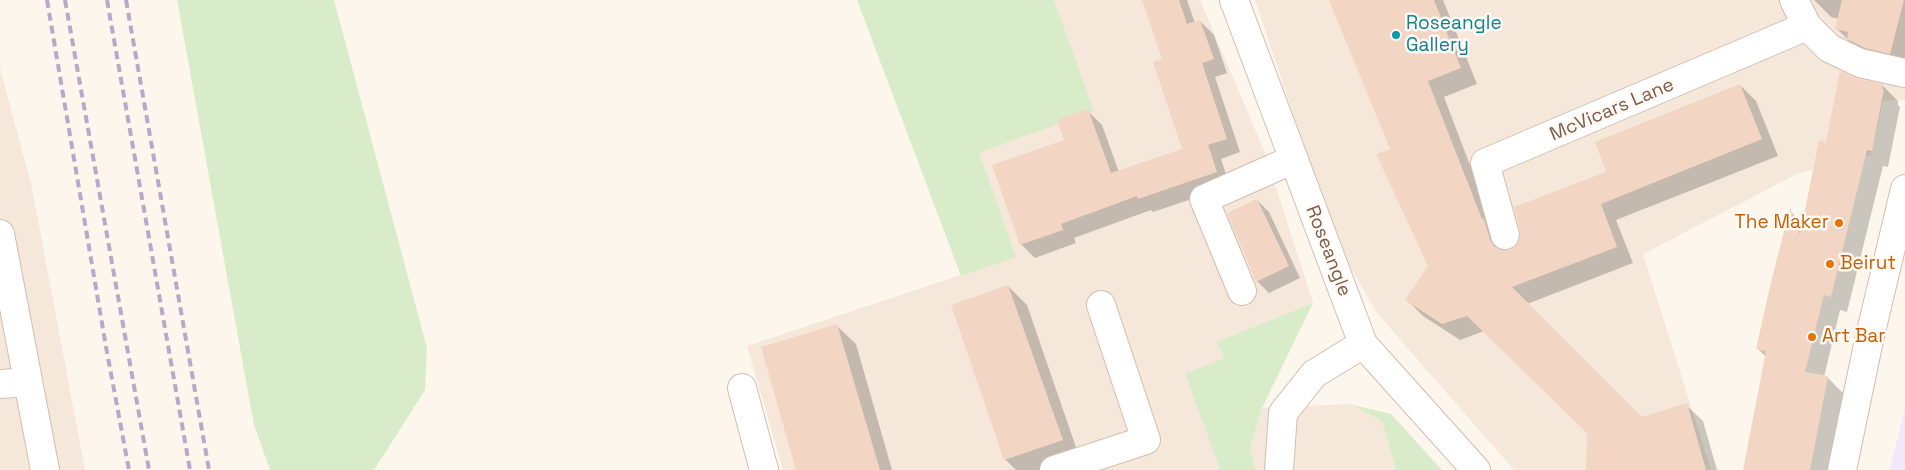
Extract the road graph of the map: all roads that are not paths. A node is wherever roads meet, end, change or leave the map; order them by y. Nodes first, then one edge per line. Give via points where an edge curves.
1 (1234, 0) edge
2 (1794, 0) edge
3 (1807, 26) junction
4 (1905, 73) edge
5 (1294, 159) junction
6 (1905, 189) edge
7 (0, 234) edge
8 (1505, 235) dead end
9 (3, 268) edge
10 (1242, 291) dead end
11 (1100, 305) dead end
12 (1364, 344) junction
13 (28, 382) junction
14 (0, 384) edge
15 (742, 388) dead end
16 (45, 470) edge
17 (764, 470) edge
18 (1054, 470) edge
19 (1279, 470) edge
20 (1476, 470) edge
21 (1842, 470) edge

1 - 5 street, Roseangle
2 - 3 street
3 - 4 street via 1829,48 1860,63
3 - 8 street, McVicars Lane via 1485,163
5 - 10 street via 1204,199
5 - 12 street, Roseangle
6 - 21 street
7 - 9 street
9 - 13 street
11 - 18 street via 1146,440
12 - 19 street via 1314,374 1283,413
12 - 20 street, Roseangle
13 - 14 street
13 - 16 street
15 - 17 street

